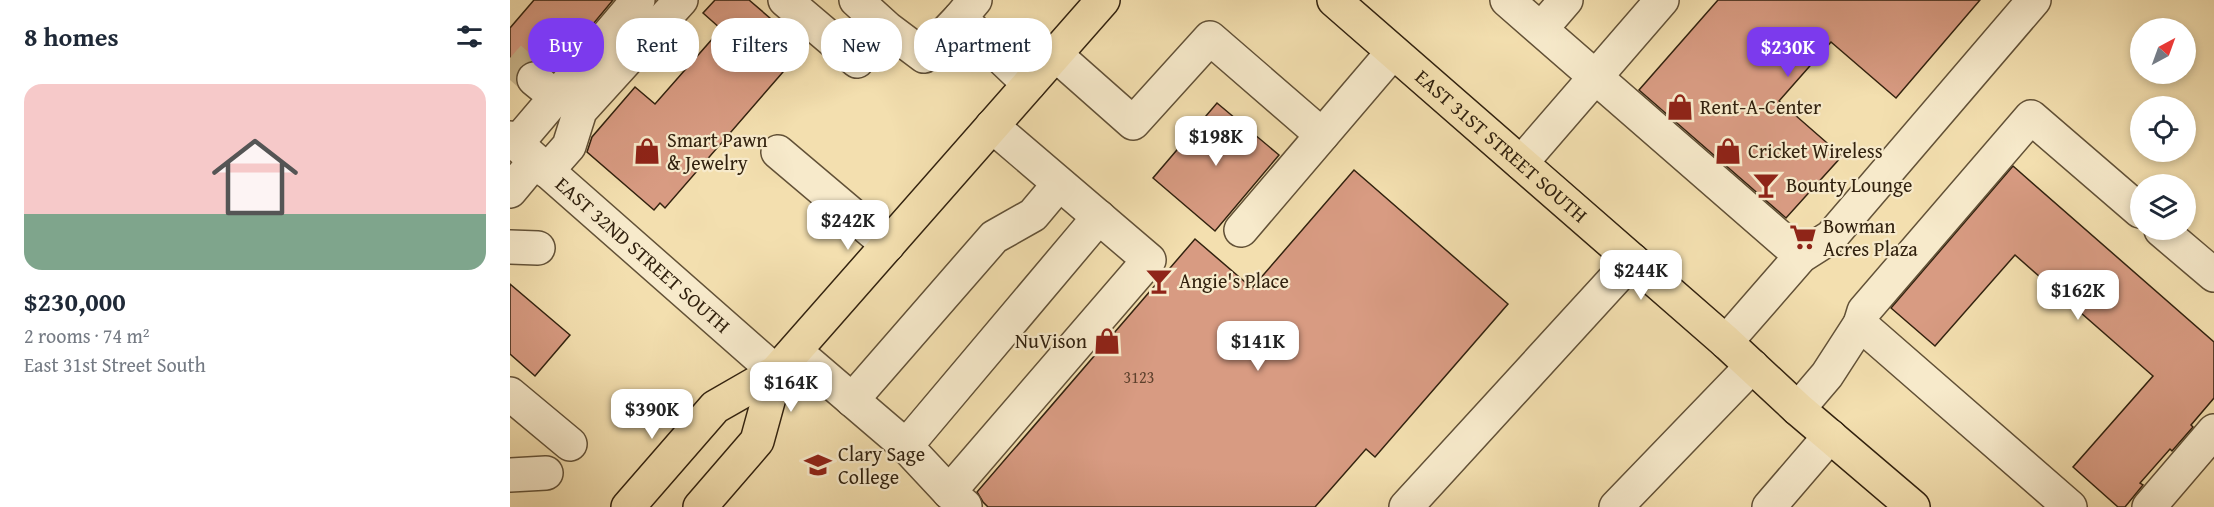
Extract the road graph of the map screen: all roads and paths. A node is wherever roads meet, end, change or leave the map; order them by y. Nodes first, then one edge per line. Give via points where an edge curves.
1 (638, 0) edge
2 (681, 0) edge
3 (785, 0) edge
4 (856, 0) edge
5 (1102, 0) edge
6 (1334, 0) edge
7 (1507, 0) edge
8 (1566, 0) edge
9 (1662, 0) edge
10 (2034, 0) edge
11 (968, 9) edge
12 (888, 15) edge
13 (1541, 29) junction
14 (821, 31) edge
15 (1393, 52) junction
16 (1055, 54) junction
17 (1596, 76) junction
18 (1029, 84) junction
19 (992, 126) junction
20 (1322, 135) junction
21 (778, 152) dead end
22 (527, 153) edge
23 (1521, 163) junction
24 (1059, 184) junction
25 (510, 190) edge
26 (2130, 203) edge
27 (1099, 217) junction
28 (1241, 230) dead end
29 (2174, 240) edge
30 (888, 245) junction
31 (1801, 256) junction
32 (1632, 260) junction
33 (2214, 275) edge
34 (1860, 324) junction
35 (1726, 342) junction
36 (786, 361) junction
37 (1752, 366) junction
38 (510, 394) edge
39 (852, 400) junction
40 (1798, 409) junction
41 (2214, 431) edge
42 (1830, 436) junction
43 (570, 444) dead end
44 (906, 446) junction
45 (546, 473) dead end
46 (510, 474) edge
47 (957, 500) edge
48 (628, 507) edge
49 (700, 507) edge
50 (1406, 507) edge
51 (1616, 507) edge
52 (1768, 507) edge
53 (1912, 507) edge
54 (2070, 507) edge
55 (2149, 507) edge

1 - 22 street via 545,88
2 - 22 street via 580,111 569,146
3 - 14 street
4 - 12 street
5 - 16 main road
6 - 15 main road, EAST 31ST STREET SOUTH
7 - 13 street
8 - 13 street
9 - 17 street
10 - 31 street via 1831,237
11 - 12 street via 924,56
11 - 18 street
13 - 17 street
15 - 20 street
15 - 23 main road, EAST 31ST STREET SOUTH
16 - 18 main road
16 - 20 street via 1133,123 1210,38
17 - 23 street
17 - 31 street
18 - 19 main road
19 - 24 street
19 - 30 main road
20 - 28 street
21 - 30 street
22 - 25 street
22 - 36 street, EAST 32ND STREET SOUTH
23 - 32 main road, EAST 31ST STREET SOUTH
24 - 27 street
24 - 39 street via 1033,215 994,237
26 - 34 street via 2031,117 1864,311
27 - 44 street
27 - 47 street via 1149,260
29 - 33 street
30 - 36 main road
31 - 35 street
32 - 35 main road, EAST 31ST STREET SOUTH
32 - 50 street
34 - 40 street via 1827,375
34 - 54 street
35 - 37 main road, EAST 31ST STREET SOUTH
36 - 39 street, EAST 32ND STREET SOUTH
36 - 48 main road via 715,407
36 - 49 main road via 757,441
37 - 40 main road, EAST 31ST STREET SOUTH
37 - 51 street
38 - 43 street
39 - 44 street, EAST 32ND STREET SOUTH
40 - 42 main road, EAST 31ST STREET SOUTH
41 - 55 street
42 - 52 street
42 - 53 main road, EAST 31ST STREET SOUTH
44 - 47 street, EAST 32ND STREET SOUTH
45 - 46 street

